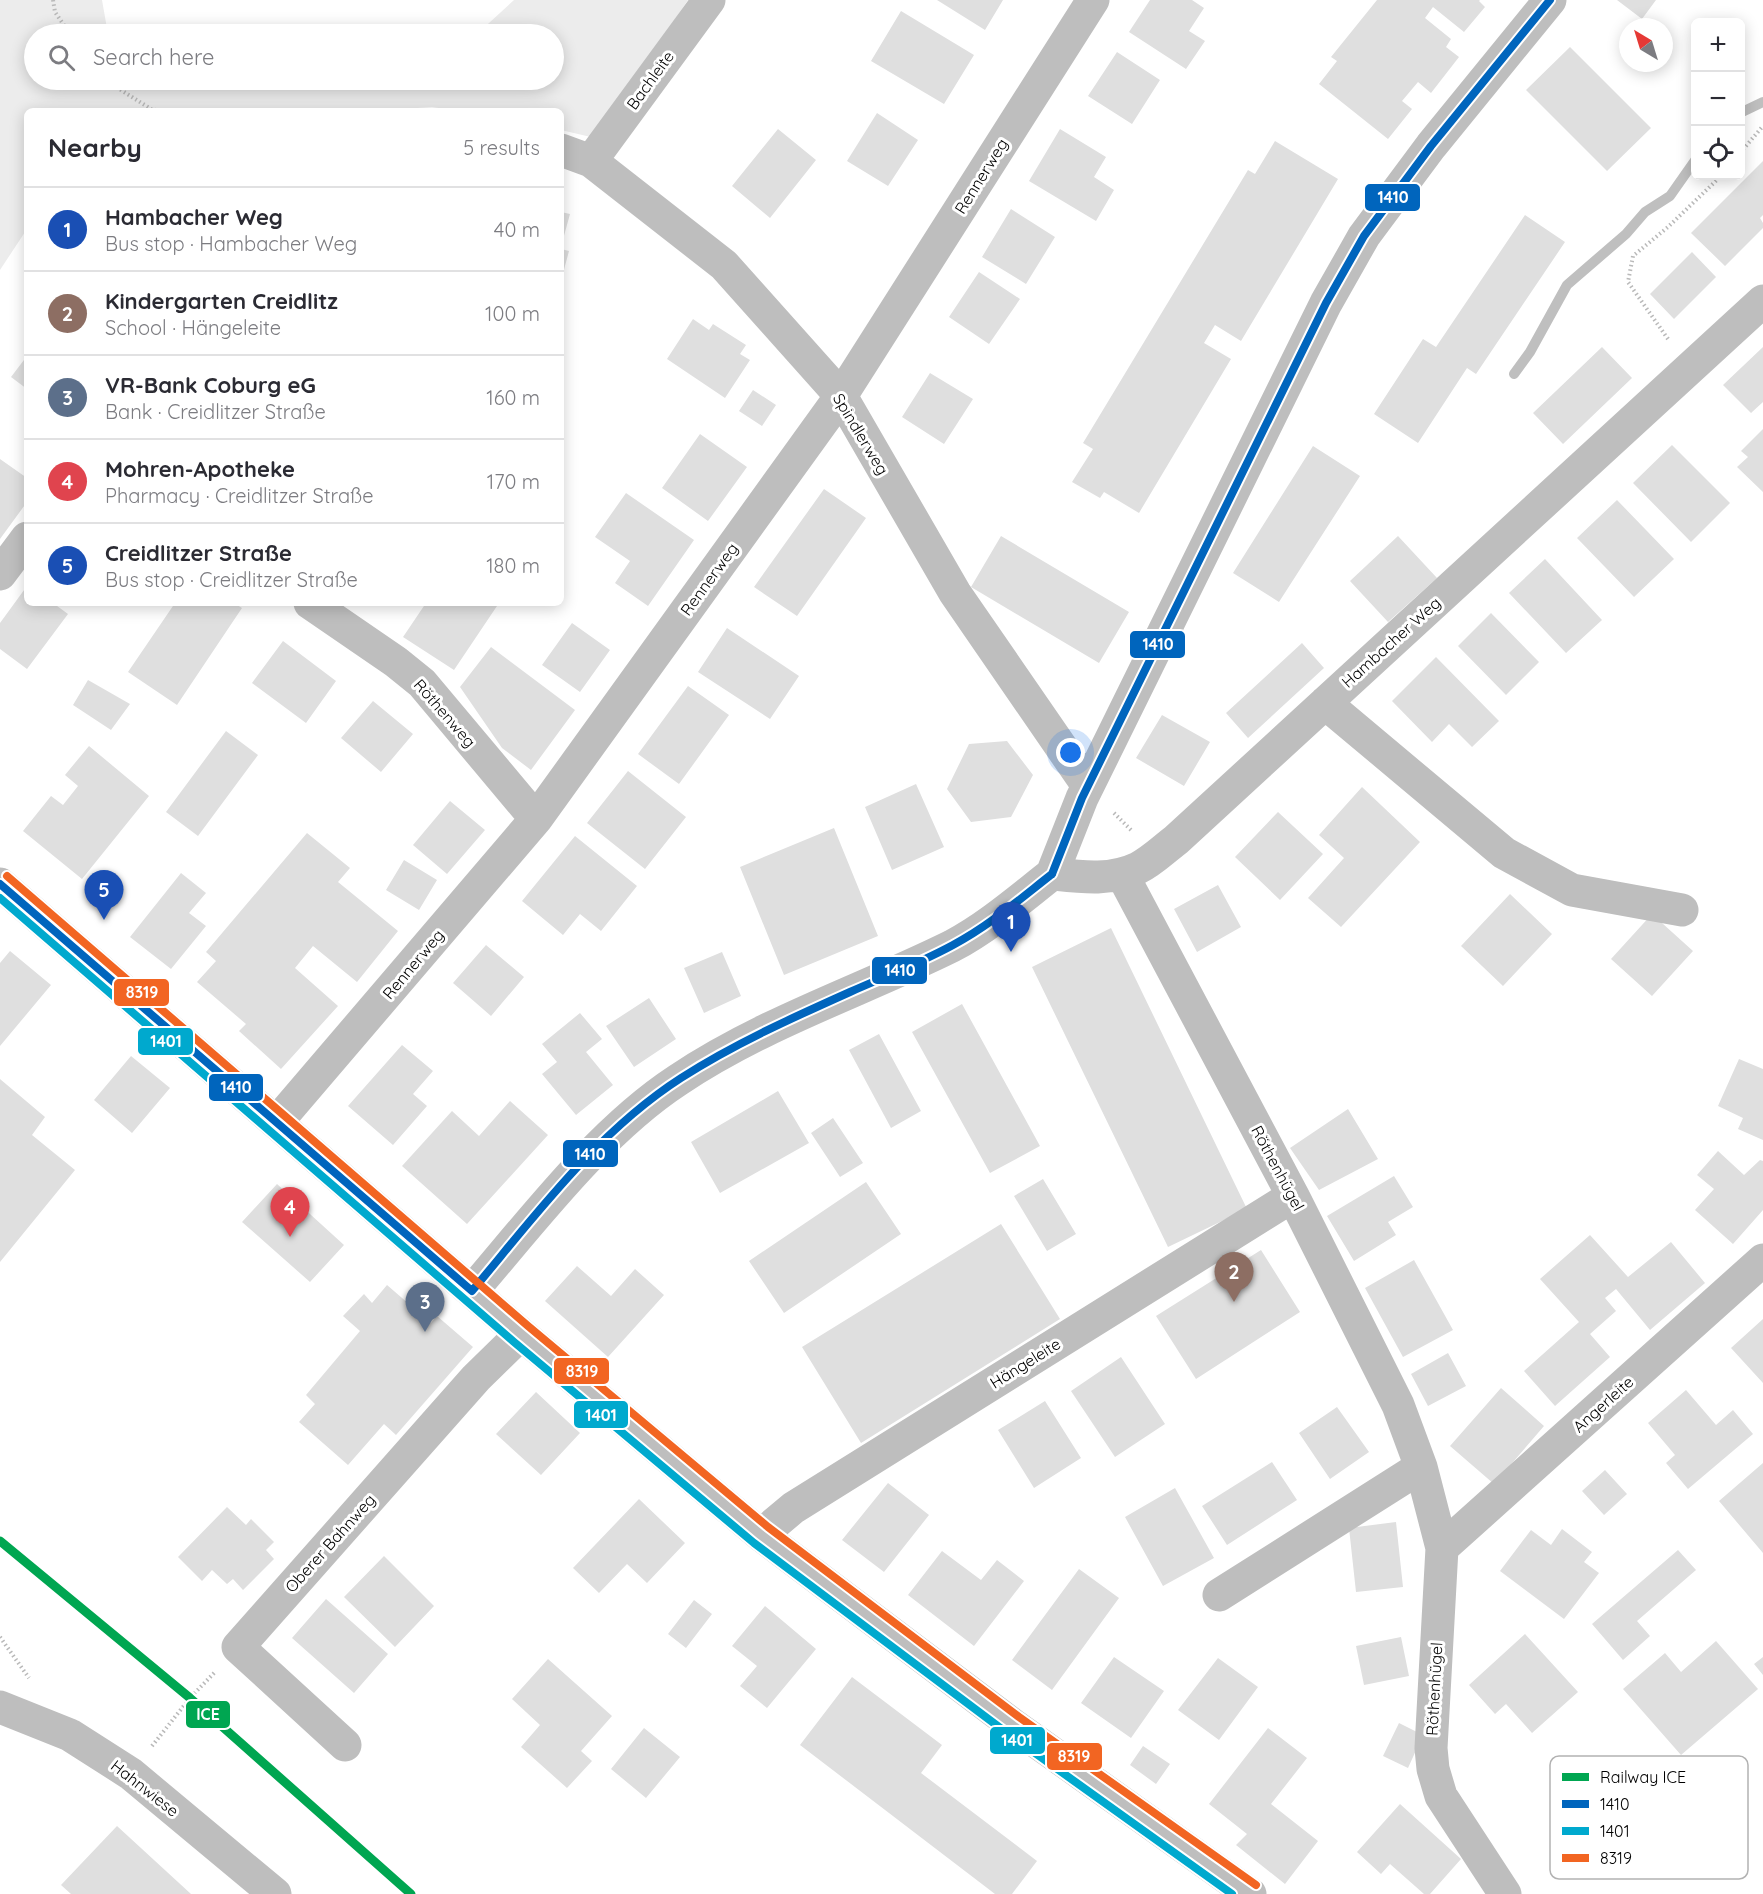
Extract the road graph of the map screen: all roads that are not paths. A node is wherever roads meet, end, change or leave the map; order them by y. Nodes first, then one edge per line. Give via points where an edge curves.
1 (710, 0) edge
2 (1093, 0) edge
3 (1550, 0) edge
4 (576, 155) edge
5 (1763, 301) edge
6 (841, 396) junction
7 (24, 542) edge
8 (0, 574) edge
9 (314, 606) edge
10 (1325, 703) junction
11 (1088, 786) junction
12 (536, 819) junction
13 (1132, 870) junction
14 (1052, 874) junction
15 (0, 884) edge
16 (1682, 910) dead end
17 (277, 1122) junction
18 (1293, 1196) junction
19 (1763, 1260) edge
20 (472, 1291) junction
21 (521, 1334) junction
22 (1421, 1467) junction
23 (761, 1535) junction
24 (1442, 1548) junction
25 (1219, 1594) dead end
26 (0, 1687) edge
27 (10, 1712) edge
28 (345, 1744) dead end
29 (275, 1894) edge
30 (1250, 1894) edge
31 (1505, 1894) edge

1 - 4 street, Bachleite
2 - 6 street, Rennerweg
3 - 11 street via 1431,146 1364,236 1326,303
4 - 6 street, Spindlerweg via 724,265
5 - 10 street, Hambacher Weg
6 - 11 street, Spindlerweg via 955,593
6 - 12 street, Rennerweg
7 - 8 street
9 - 12 street, Röthenweg via 422,683
10 - 13 street, Hambacher Weg via 1176,840
10 - 16 street via 1504,853 1572,890
11 - 14 street
12 - 17 street, Rennerweg
13 - 14 street via 1088,878
13 - 18 street, Röthenhügel
14 - 20 street via 953,945 776,1024 677,1080 590,1155
15 - 17 street
17 - 20 street
18 - 22 street, Röthenhügel via 1398,1405
18 - 23 street, Hängeleite via 793,1508
19 - 24 street, Angerleite
20 - 21 street
21 - 23 street
21 - 28 street, Oberer Bahnweg via 476,1378 238,1647
22 - 24 street, Röthenhügel
22 - 25 street
23 - 30 street via 1013,1725
24 - 31 street, Röthenhügel via 1433,1769 1441,1796
26 - 27 street
27 - 29 street, Hahnwiese via 70,1735 130,1774

